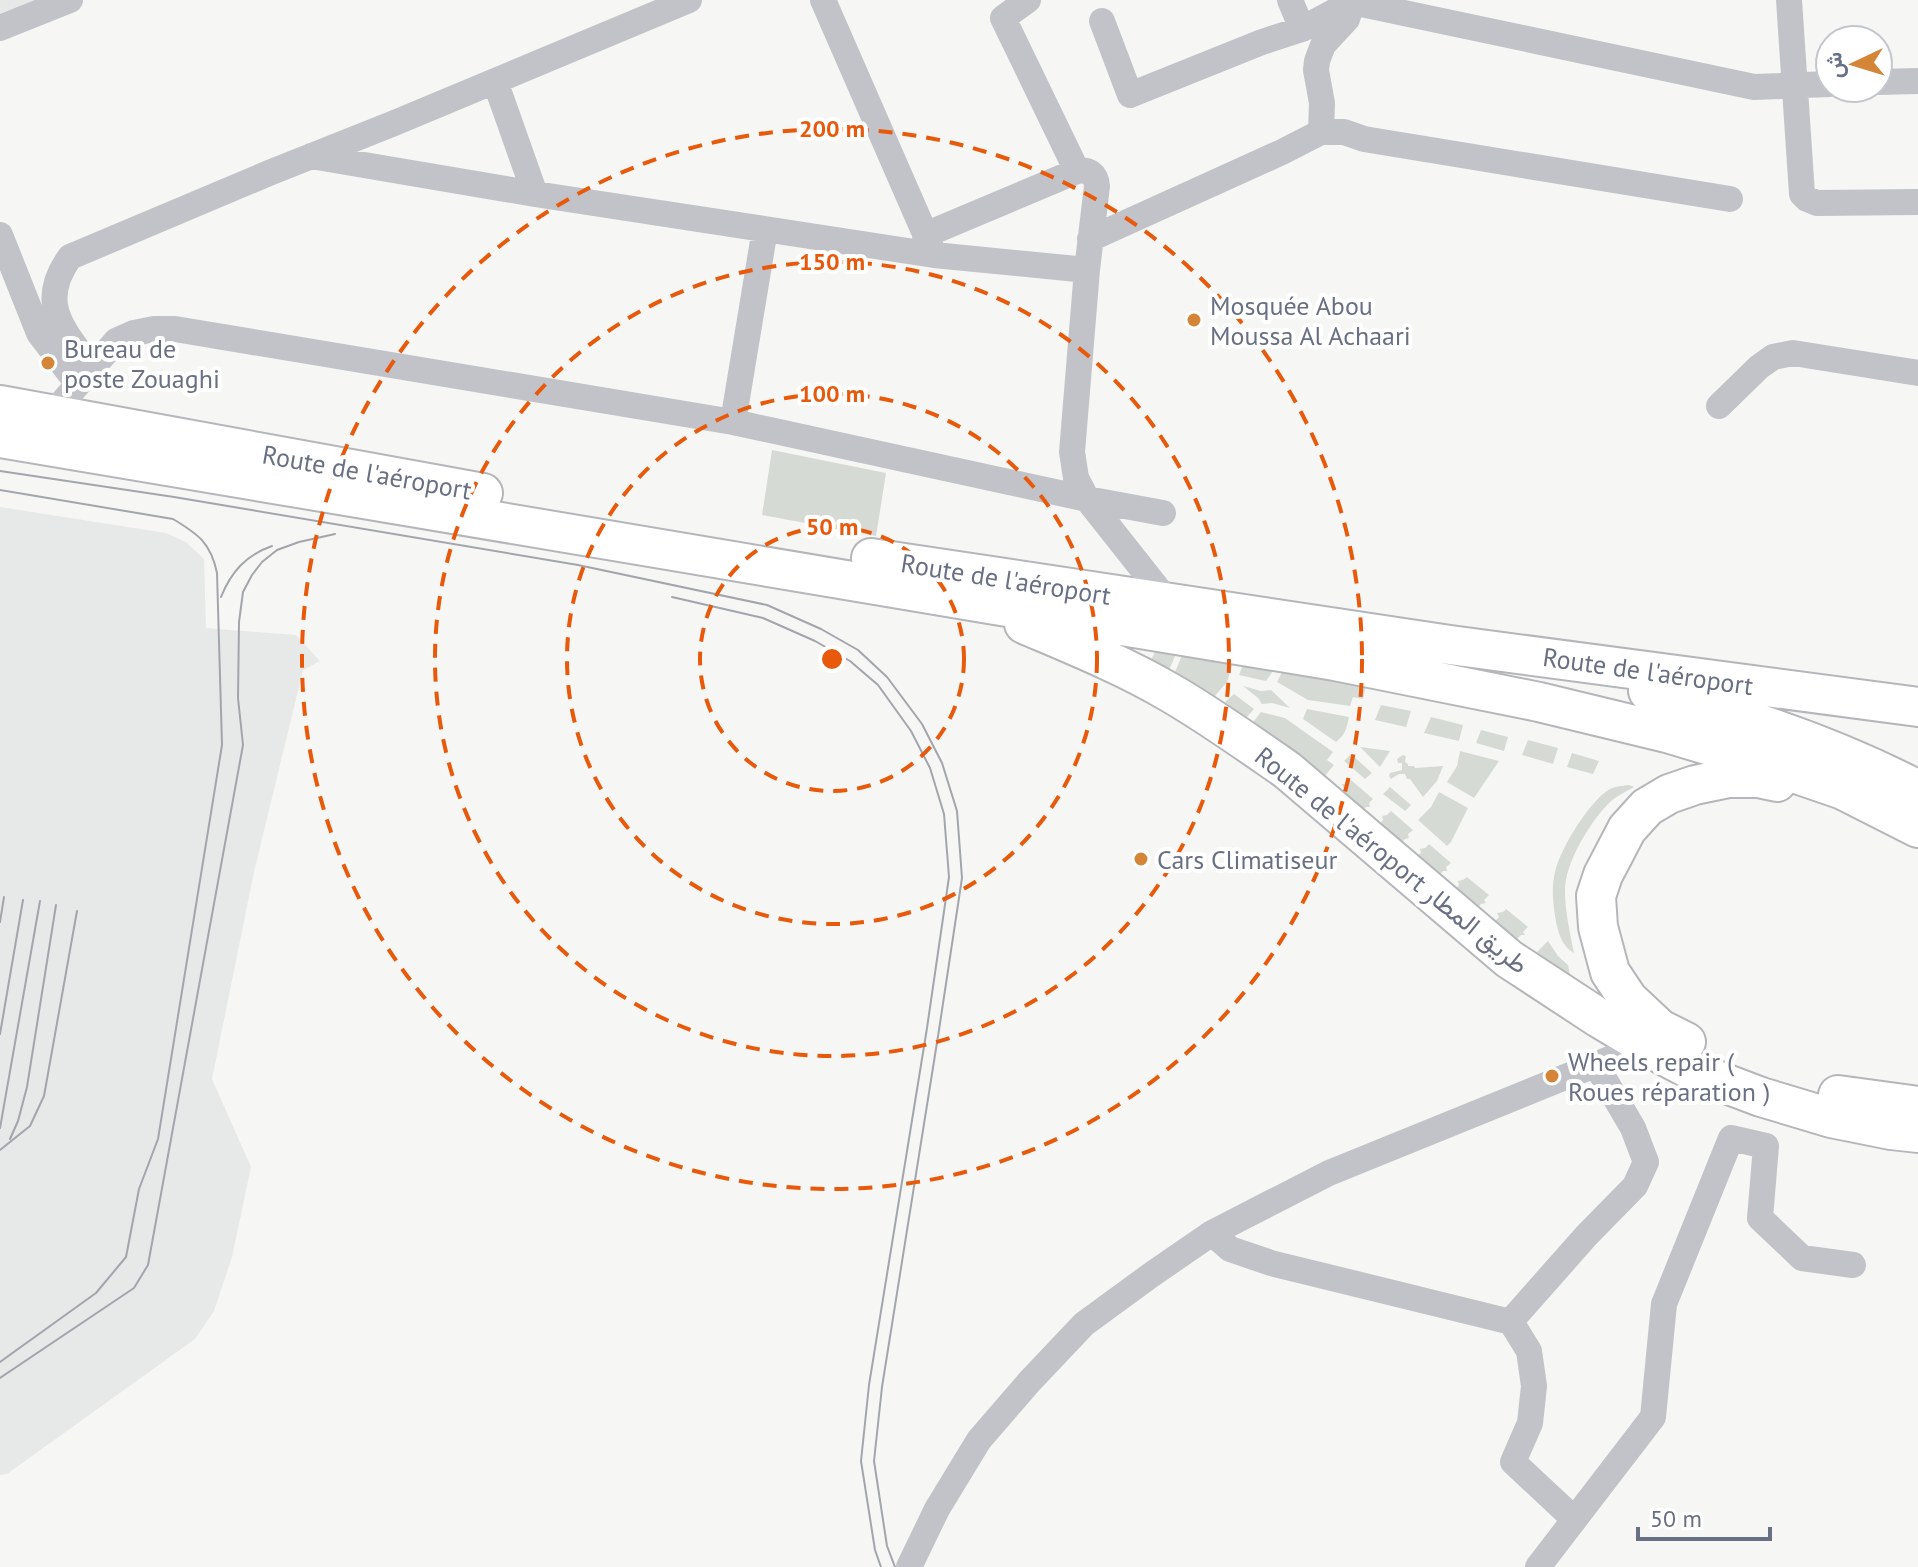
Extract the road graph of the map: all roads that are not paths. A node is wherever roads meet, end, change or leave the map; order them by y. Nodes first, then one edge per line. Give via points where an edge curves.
1 (70, 0) edge
2 (689, 0) edge
3 (823, 0) edge
4 (1028, 0) edge
5 (1290, 0) edge
6 (1789, 0) edge
7 (1353, 1) edge
8 (1102, 21) dead end
9 (0, 28) edge
10 (1302, 29) junction
11 (495, 81) junction
12 (1918, 81) edge
13 (1894, 82) edge
14 (1814, 84) edge
15 (1795, 85) junction
16 (1321, 132) junction
17 (310, 156) junction
18 (1077, 171) junction
19 (535, 194) junction
20 (1730, 199) dead end
21 (1918, 202) edge
22 (765, 229) junction
23 (0, 235) edge
24 (1090, 239) junction
25 (930, 245) junction
26 (1087, 270) junction
27 (1918, 373) edge
28 (85, 376) junction
29 (0, 405) edge
30 (1719, 406) dead end
31 (52, 414) junction
32 (733, 422) junction
33 (0, 438) edge
34 (1087, 499) junction
35 (1163, 513) dead end
36 (773, 568) joint
37 (1170, 604) junction
38 (995, 605) junction
39 (1450, 645) junction
40 (1918, 707) edge
41 (1918, 790) edge
42 (1918, 829) edge
43 (1652, 1037) junction
44 (1596, 1065) junction
45 (1918, 1106) edge
46 (1918, 1133) edge
47 (1212, 1233) junction
48 (1853, 1265) dead end
49 (1510, 1322) junction
50 (1574, 1519) junction
51 (909, 1567) edge
52 (1538, 1567) edge

1 - 9 street
2 - 11 street
3 - 25 street
4 - 18 street via 1003,18
5 - 10 street
6 - 15 street
7 - 10 street
7 - 15 street via 1754,87
7 - 16 street via 1347,19 1323,45 1317,61
8 - 10 street via 1130,95
11 - 17 street
11 - 19 street
12 - 13 street
14 - 15 street
15 - 21 street via 1801,190 1807,199
16 - 20 street
16 - 24 street
17 - 19 street
17 - 28 street via 70,257 60,271 54,308
18 - 24 street via 1090,172 1097,183
18 - 25 street
19 - 22 street
22 - 25 street
22 - 32 street
23 - 28 street via 39,333
24 - 26 street
25 - 26 street
26 - 34 street via 1072,452 1076,478
27 - 30 street via 1793,353 1766,362
28 - 31 street
28 - 32 street via 116,341 134,333 175,329
29 - 31 highway
31 - 37 highway, Route de l'aéroport via 551,505
32 - 34 street
33 - 36 highway, Route de l'aéroport
34 - 35 street
34 - 37 street
36 - 38 highway, Route de l'aéroport طريق المطار
37 - 39 highway, Route de l'aéroport
38 - 42 highway via 1335,661 1667,733 1843,790
38 - 43 highway, Route de l'aéroport طريق المطار via 1017,621 1168,691 1250,743 1509,959 1599,1018
39 - 40 highway, Route de l'aéroport
39 - 41 highway via 1760,723
42 - 43 highway via 1829,795 1758,778 1695,785 1647,807 1620,840 1596,896 1610,972
43 - 44 street
43 - 45 highway via 1783,1082
43 - 46 highway, Route de l'aéroport طريق المطار via 1695,1072 1761,1097 1831,1118
44 - 47 street via 1329,1173
44 - 49 street via 1633,1128 1646,1162 1635,1186
47 - 49 street via 1230,1249 1271,1263
47 - 51 street via 1084,1324 1030,1381 979,1440
48 - 50 street via 1802,1258 1760,1218 1766,1146 1731,1138 1664,1304 1653,1417
49 - 50 street via 1529,1351 1534,1386 1530,1423 1513,1462
50 - 52 street

